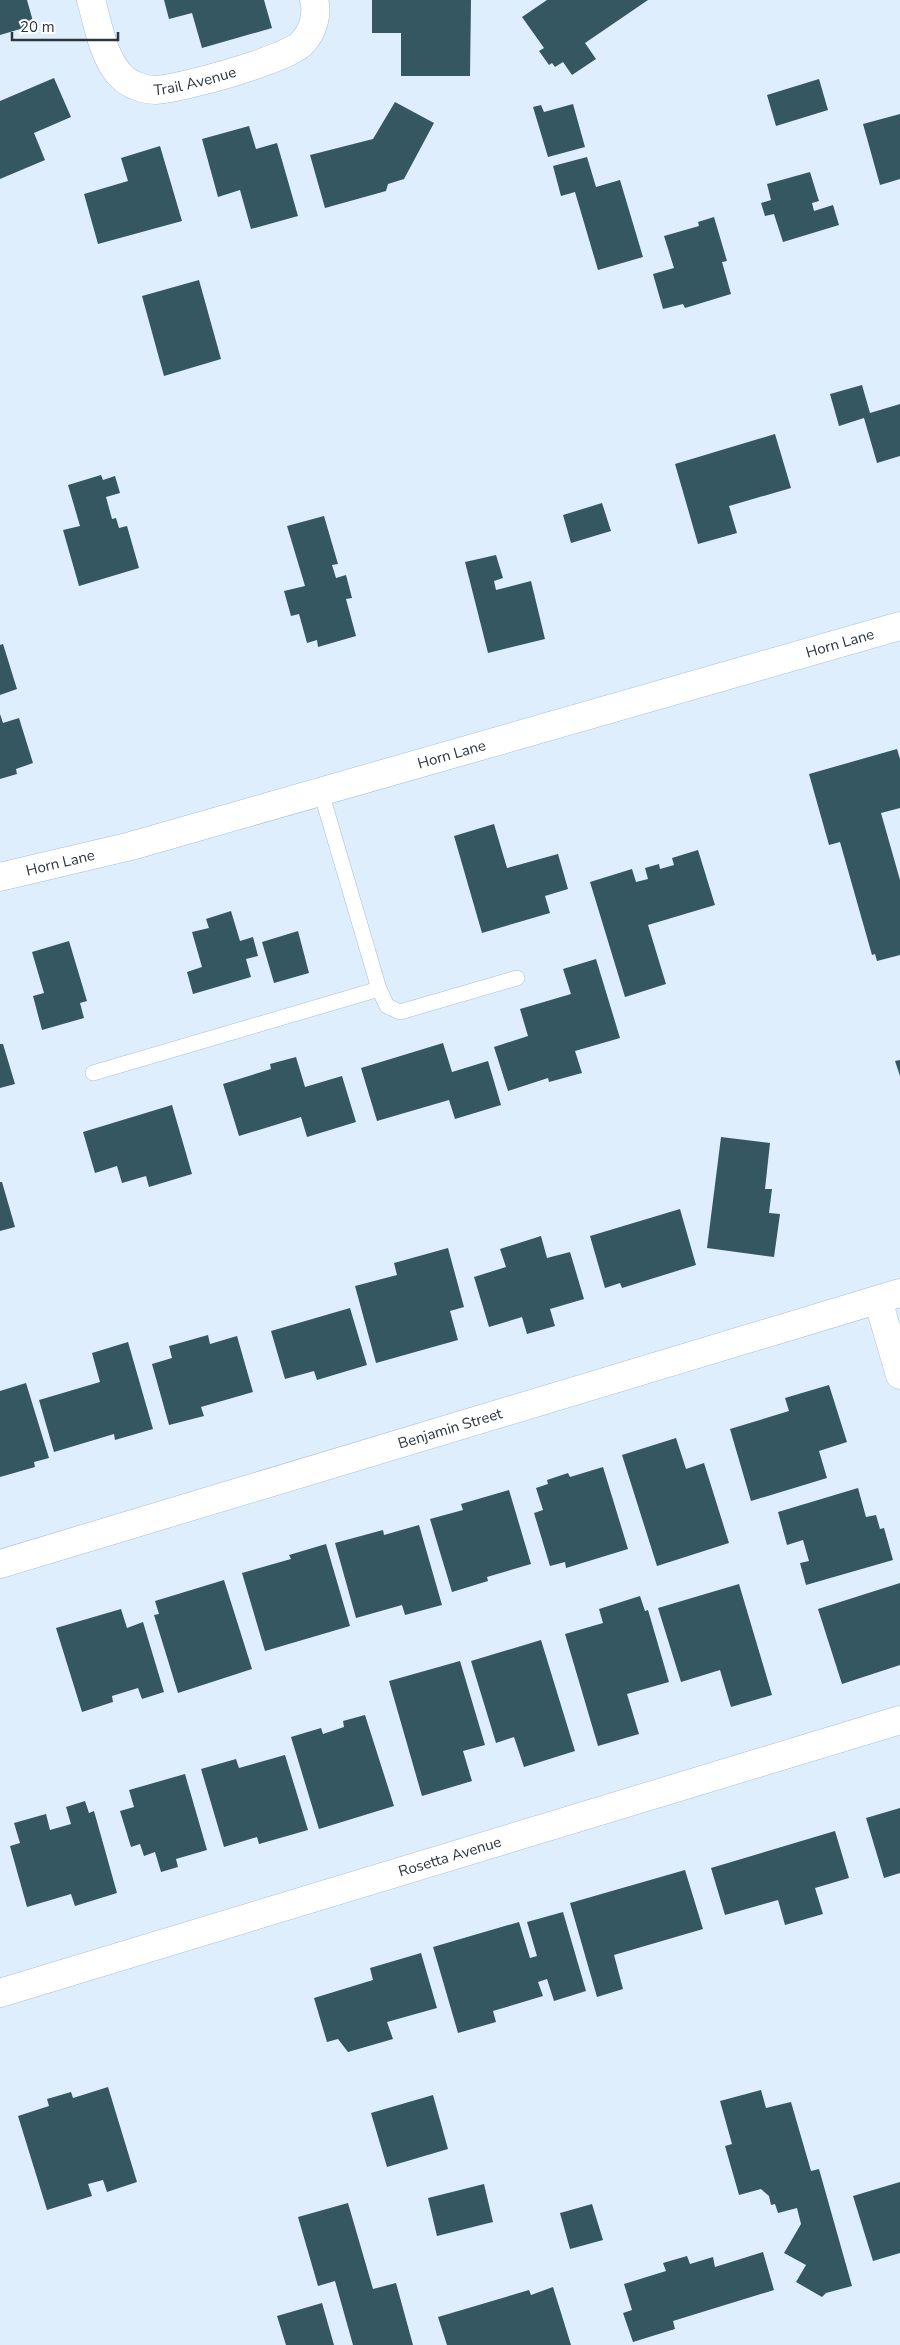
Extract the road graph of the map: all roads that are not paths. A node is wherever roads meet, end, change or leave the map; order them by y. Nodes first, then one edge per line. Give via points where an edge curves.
1 (91, 0) edge
2 (314, 0) edge
3 (900, 626) edge
4 (321, 792) junction
5 (0, 877) edge
6 (516, 978) dead end
7 (379, 989) junction
8 (93, 1073) dead end
9 (889, 1297) edge
10 (900, 1375) edge
11 (0, 1564) edge
12 (900, 1720) edge
13 (0, 1993) edge

1 - 2 street, Trail Avenue via 110,60 122,77 138,87 155,90 177,87 276,59 293,51 310,31 317,11
3 - 4 street, Horn Lane
4 - 5 street, Horn Lane via 131,846
4 - 7 lane
6 - 7 lane via 400,1012 387,1006
7 - 8 lane
9 - 10 street
9 - 11 street, Benjamin Street
12 - 13 street, Rosetta Avenue

